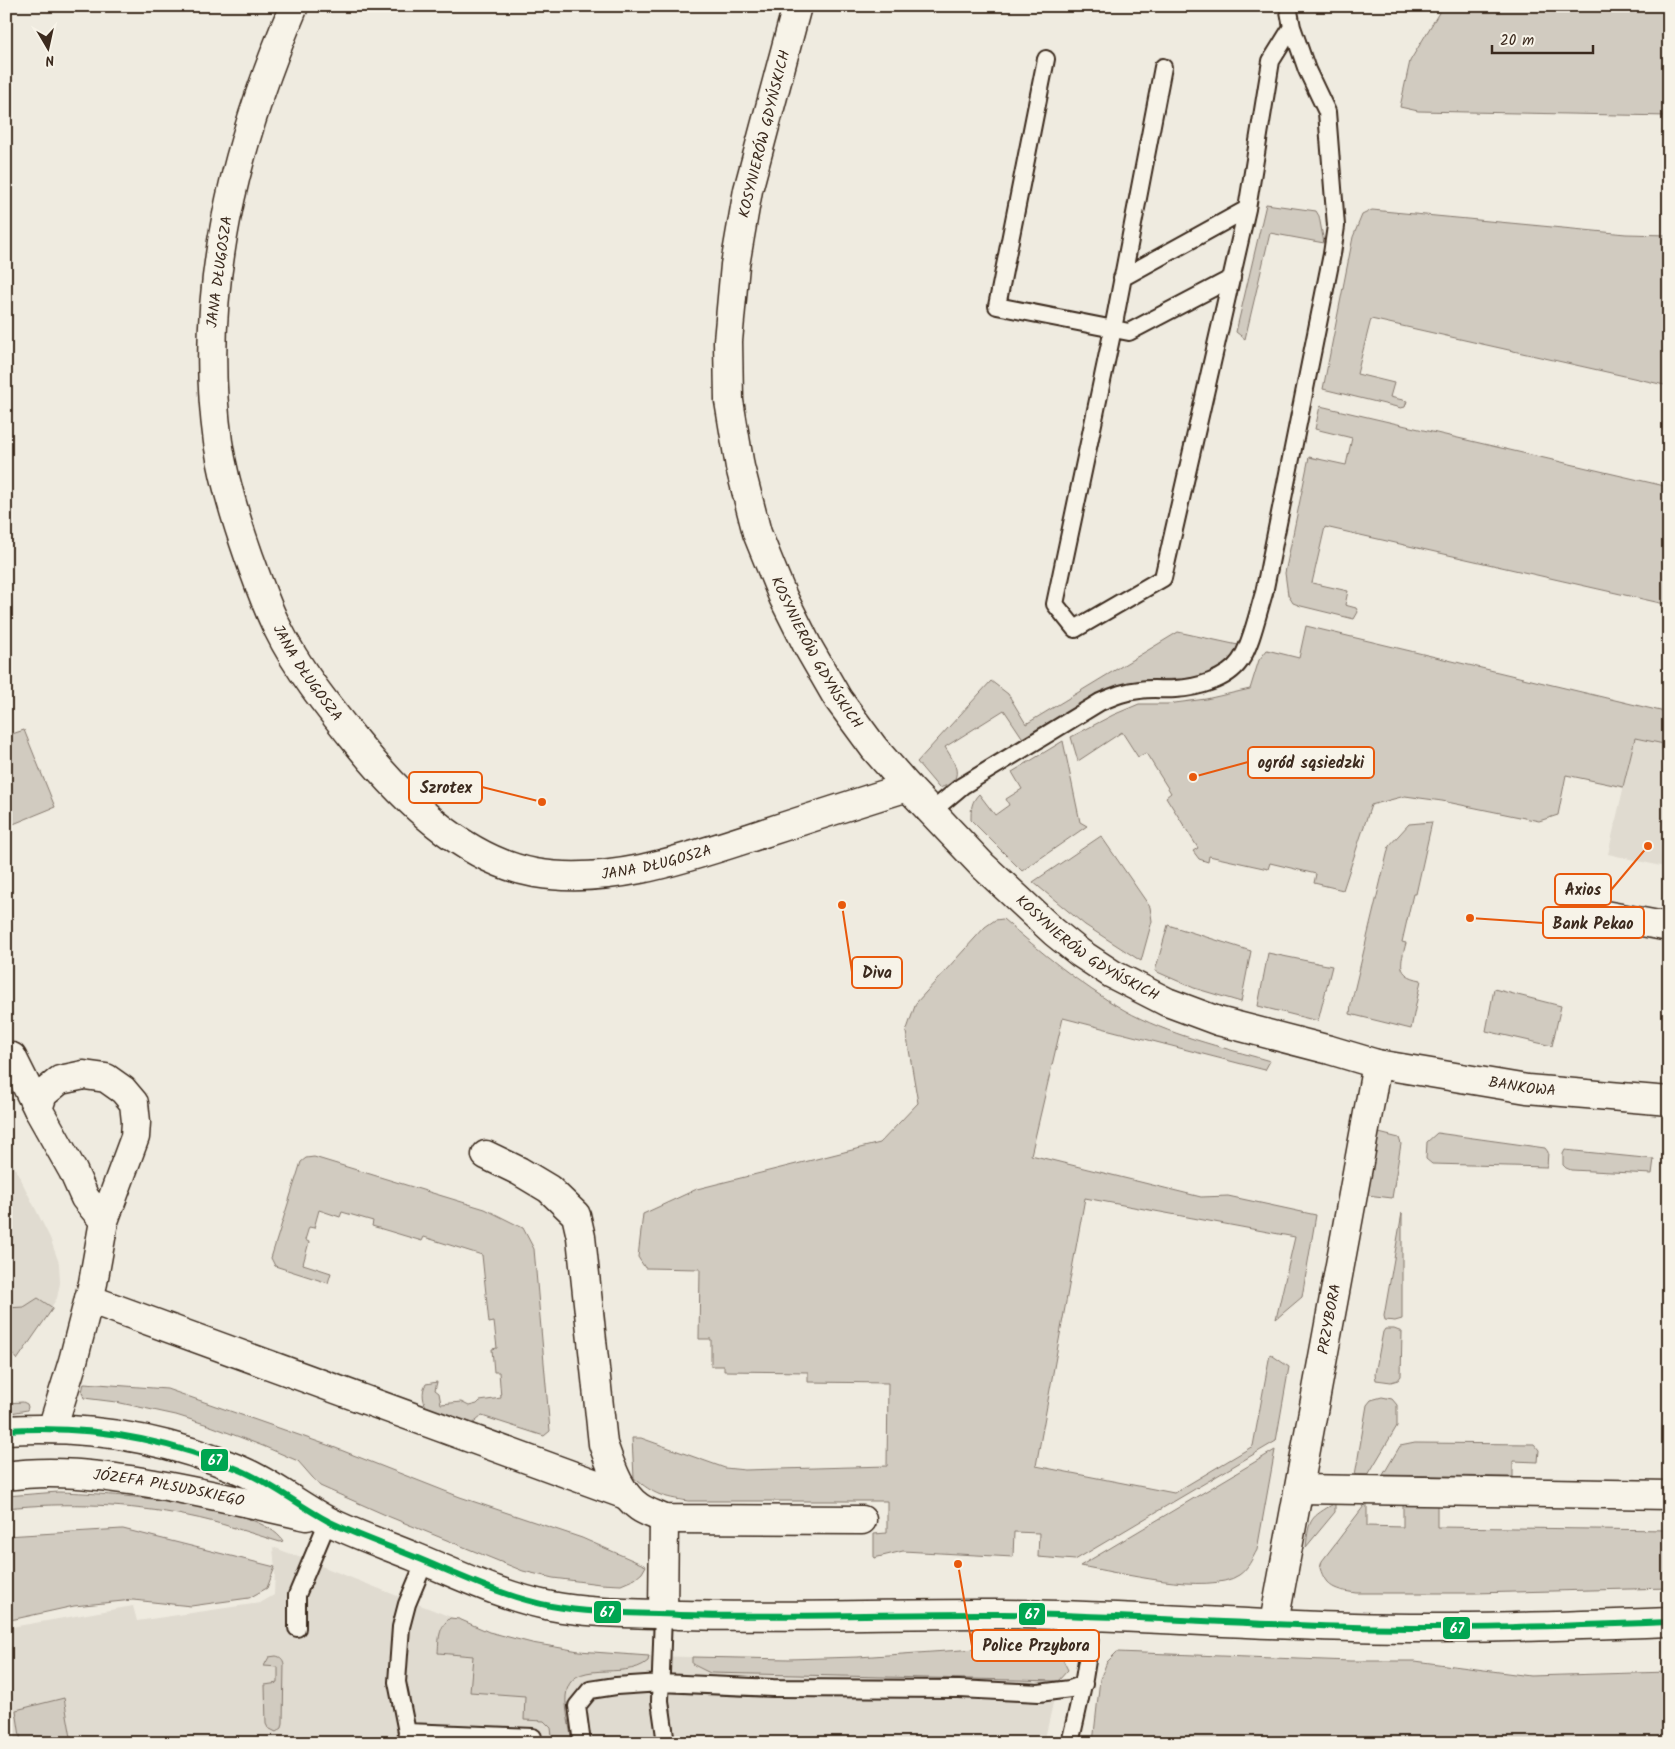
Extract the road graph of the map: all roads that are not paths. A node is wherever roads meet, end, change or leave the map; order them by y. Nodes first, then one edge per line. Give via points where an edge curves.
1 (294, 6) edge
2 (797, 6) edge
3 (1288, 6) edge
4 (1292, 26) junction
5 (1046, 59) dead end
6 (1163, 67) dead end
7 (1246, 209) junction
8 (1122, 278) junction
9 (1232, 278) junction
10 (1113, 329) junction
11 (908, 787) junction
12 (931, 812) junction
13 (1594, 913) dead end
14 (1669, 927) edge
15 (12, 1057) dead end
16 (1377, 1064) junction
17 (1669, 1101) edge
18 (38, 1109) junction
19 (486, 1156) dead end
20 (104, 1221) junction
21 (89, 1299) junction
22 (52, 1429) junction
23 (6, 1430) edge
24 (6, 1476) edge
25 (1299, 1489) junction
26 (1669, 1494) edge
27 (626, 1495) junction
28 (664, 1519) junction
29 (862, 1520) dead end
30 (328, 1521) junction
31 (425, 1561) junction
32 (663, 1614) junction
33 (1091, 1616) junction
34 (1669, 1622) edge
35 (1274, 1624) junction
36 (297, 1628) dead end
37 (661, 1683) junction
38 (1084, 1684) junction
39 (407, 1738) edge
40 (533, 1738) dead end
41 (582, 1743) edge
42 (666, 1743) edge
43 (1070, 1743) edge

1 - 11 street, JANA DŁUGOSZA via 263,80 236,174 218,260 211,376 225,480 263,594 278,629 303,671 354,739 414,806 472,848 521,870 555,876 633,870 685,859
2 - 11 street, KOSYNIERÓW GDYŃSKICH via 748,190 735,265 728,341 729,401 756,533 783,597 838,699
3 - 4 lane
4 - 7 lane via 1271,61
4 - 12 lane via 1307,70 1327,112 1336,226 1264,593 1247,646 1231,671 1214,680 1196,686 1118,694 1100,702 962,786
5 - 10 lane via 997,306
6 - 8 lane
7 - 8 lane
7 - 9 lane
8 - 10 lane
9 - 10 lane via 1129,332
9 - 10 lane via 1162,578 1075,629 1055,604
11 - 12 street, KOSYNIERÓW GDYŃSKICH
12 - 16 street, KOSYNIERÓW GDYŃSKICH via 1054,932 1112,974 1167,1002 1218,1021
13 - 14 street
15 - 18 street
16 - 17 street, BANKOWA via 1527,1089
16 - 25 street, PRZYBORA
18 - 20 street via 85,1198
18 - 20 street via 43,1094 60,1080 84,1075 106,1078 134,1103 136,1137
19 - 27 street via 549,1189 576,1215 602,1444
20 - 21 street
21 - 22 street
21 - 27 street
22 - 23 street, JÓZEFA PIŁSUDSKIEGO
22 - 30 street, JÓZEFA PIŁSUDSKIEGO via 127,1436 195,1453 258,1478
24 - 30 street, JÓZEFA PIŁSUDSKIEGO via 56,1473 110,1477
25 - 26 street
25 - 35 street, PRZYBORA
27 - 28 street via 640,1508
28 - 29 street
28 - 32 street
30 - 31 street, JÓZEFA PIŁSUDSKIEGO
30 - 36 lane via 297,1595
31 - 32 street, JÓZEFA PIŁSUDSKIEGO via 539,1603 568,1609
31 - 39 lane via 401,1627 397,1682
32 - 33 street, JÓZEFA PIŁSUDSKIEGO
32 - 37 lane
33 - 35 street, JÓZEFA PIŁSUDSKIEGO
33 - 38 lane
34 - 35 street, JÓZEFA PIŁSUDSKIEGO via 1444,1628
37 - 38 lane via 1039,1693
37 - 41 lane via 590,1690 577,1706
37 - 42 lane via 660,1702
38 - 43 lane
39 - 40 lane

